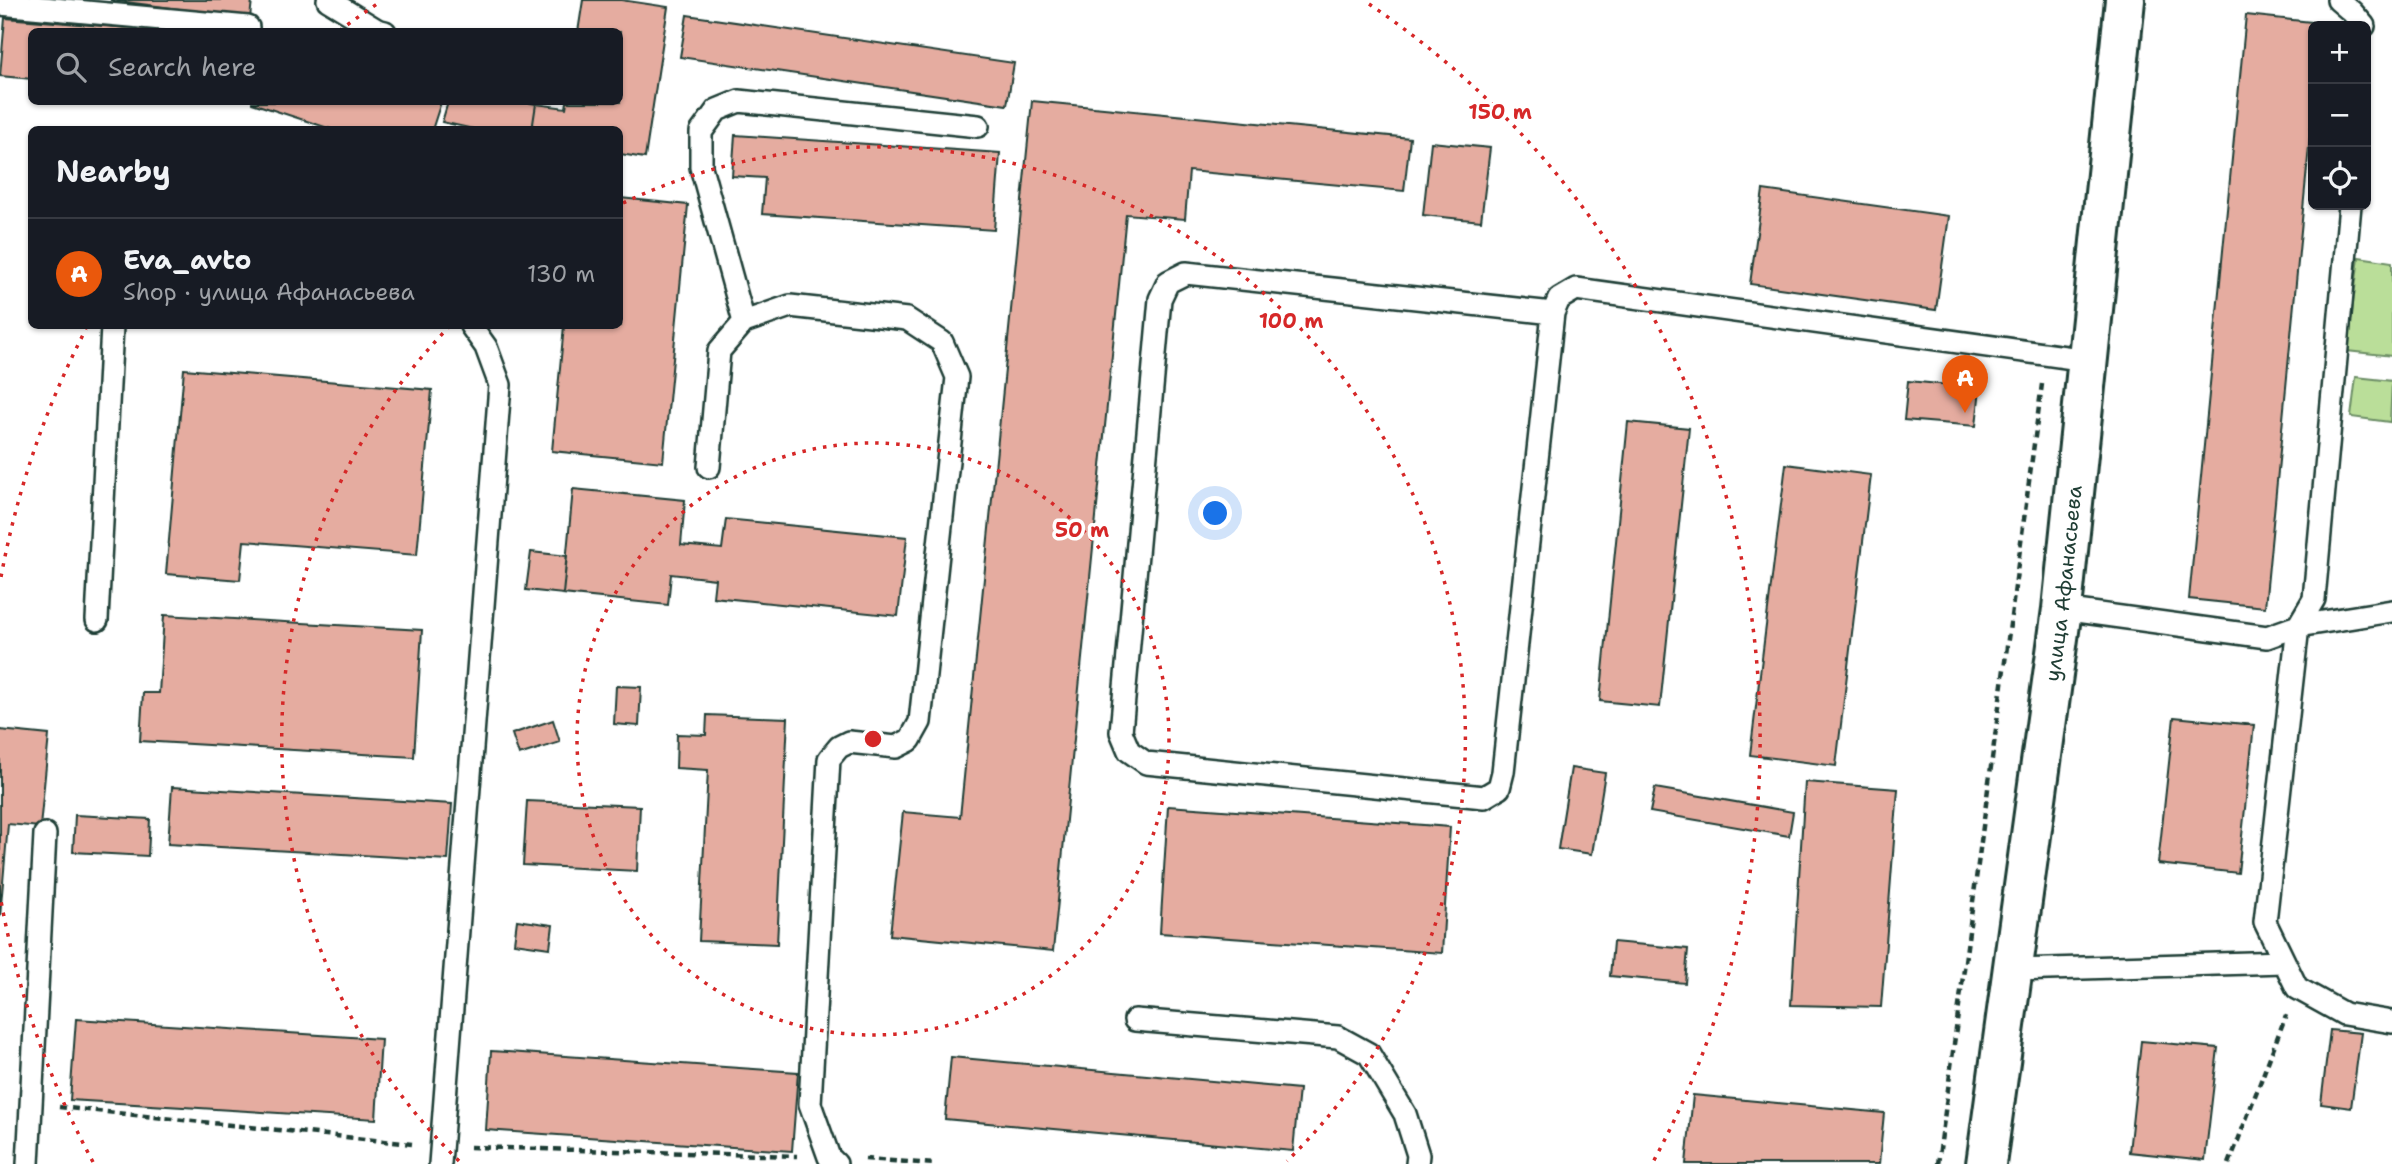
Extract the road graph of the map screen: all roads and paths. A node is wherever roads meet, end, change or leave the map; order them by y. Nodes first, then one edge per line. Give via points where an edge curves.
1 (328, 0) edge
2 (2125, 0) edge
3 (2338, 0) edge
4 (0, 4) edge
5 (2360, 21) edge
6 (248, 27) dead end
7 (374, 28) edge
8 (978, 126) dead end
9 (2350, 210) edge
10 (1553, 313) junction
11 (744, 321) junction
12 (112, 329) edge
13 (473, 329) edge
14 (2046, 353) junction
15 (2087, 360) junction
16 (709, 467) dead end
17 (2062, 609) junction
18 (2392, 611) edge
19 (97, 620) dead end
20 (2298, 626) junction
21 (46, 834) dead end
22 (2284, 961) junction
23 (2012, 970) junction
24 (2297, 988) junction
25 (1135, 1020) dead end
26 (2392, 1022) edge
27 (28, 1164) edge
28 (440, 1164) edge
29 (836, 1164) edge
30 (1417, 1164) edge
31 (1938, 1164) edge
32 (1986, 1164) edge
33 (2229, 1164) edge

1 - 7 lane
2 - 15 street, улица Афанасьева
3 - 5 lane
4 - 6 lane
8 - 11 lane via 739,101 717,110 701,132 701,167
9 - 20 lane via 2314,599
10 - 10 lane via 1499,788 1484,797 1146,763 1129,751 1121,732 1160,299 1168,282 1186,273
10 - 14 lane via 1559,299 1576,289
11 - 16 lane via 719,351
11 - 29 lane via 790,306 907,319 942,342 957,377 920,722 910,740 896,747 849,742 829,760 810,1104 829,1157
12 - 19 lane
13 - 28 lane via 486,347 500,386
14 - 15 lane
14 - 31 path
15 - 17 street, улица Афанасьева
17 - 20 lane via 2267,637
17 - 23 street, улица Афанасьева
18 - 20 lane
20 - 22 lane via 2265,922
21 - 27 lane
22 - 23 lane
22 - 24 lane
23 - 32 street, улица Афанасьева
24 - 26 lane via 2344,1014
24 - 33 path
25 - 30 lane via 1338,1037 1369,1054 1405,1114

